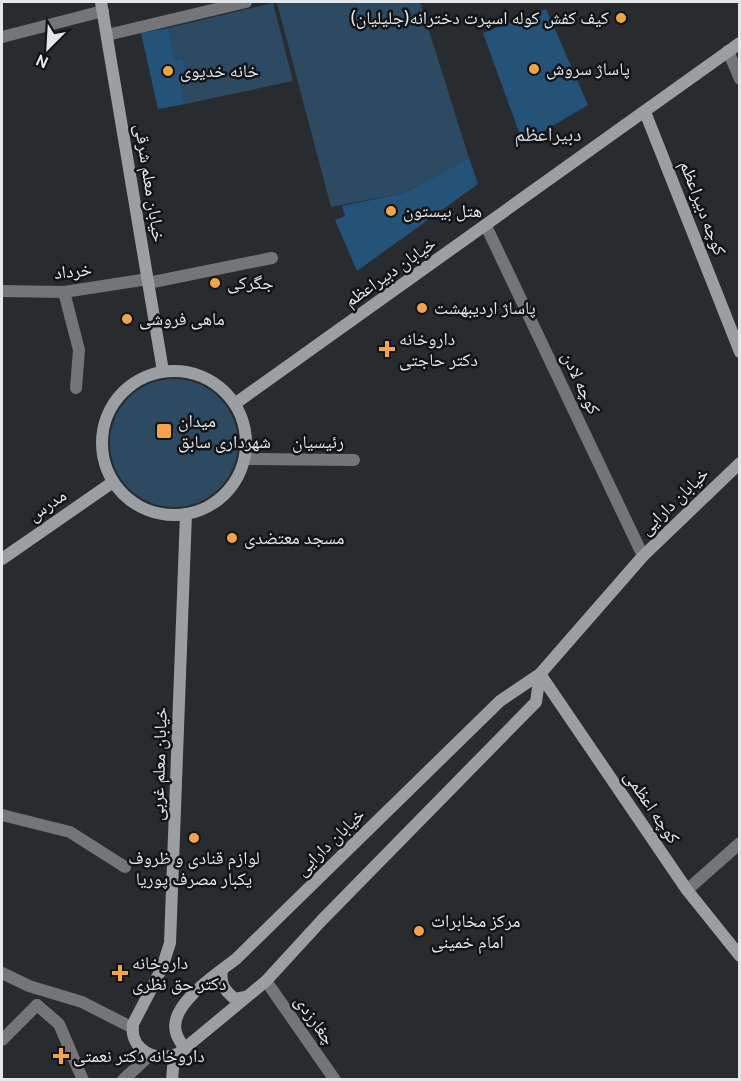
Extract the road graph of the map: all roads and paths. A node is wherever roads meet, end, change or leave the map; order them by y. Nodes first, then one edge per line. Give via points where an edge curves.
1 (246, 2) edge
2 (102, 6) edge
3 (107, 35) junction
4 (2, 37) edge
5 (740, 43) edge
6 (728, 51) junction
7 (740, 79) edge
8 (645, 112) junction
9 (486, 226) junction
10 (273, 258) dead end
11 (148, 281) junction
12 (2, 291) edge
13 (64, 292) junction
14 (740, 352) edge
15 (163, 371) junction
16 (76, 388) dead end
17 (236, 403) junction
18 (245, 459) junction
19 (354, 460) dead end
20 (740, 463) edge
21 (113, 482) junction
22 (186, 514) junction
23 (643, 556) junction
24 (2, 559) edge
25 (540, 674) junction
26 (2, 815) edge
27 (740, 843) edge
28 (125, 867) dead end
29 (687, 890) junction
30 (740, 956) edge
31 (222, 970) junction
32 (2, 973) edge
33 (266, 981) junction
34 (245, 997) junction
35 (133, 1028) junction
36 (2, 1040) edge
37 (179, 1053) junction
38 (150, 1055) junction
39 (83, 1080) edge
40 (123, 1080) edge
41 (172, 1080) edge
42 (335, 1080) edge

1 - 3 street
2 - 3 main road, خیابان معلم شرقی
2 - 4 street
3 - 11 main road, خیابان معلم شرقی
5 - 6 main road, خیابان دبیراعظم
6 - 7 street
6 - 8 main road, خیابان دبیراعظم
8 - 9 main road, خیابان دبیراعظم
8 - 14 main road, کوچه دبیراعظم
9 - 17 main road, خیابان دبیراعظم
9 - 23 street, کوچه لادن
10 - 11 street, خرداد
11 - 13 street, خرداد
11 - 15 main road, خیابان معلم شرقی
12 - 13 street, خرداد
13 - 16 street via 79,350
15 - 17 main road via 184,370 204,376 222,387
15 - 21 main road via 140,378 121,393 108,413 102,436 104,460
17 - 18 main road via 244,421
18 - 19 street, رئیسیان
18 - 22 main road via 224,496 206,508
20 - 23 main road, خیابان دارایی
21 - 22 main road via 127,498 145,509
21 - 24 main road, مدرس
22 - 35 main road, خیابان معلم غربی via 170,943
23 - 25 main road, خیابان دارایی
25 - 29 main road, کوچه اعظمی
25 - 31 main road, خیابان دارایی via 500,701
25 - 33 main road via 536,702
26 - 28 street via 70,832
27 - 29 street
29 - 30 main road, کوچه اعظمی
31 - 34 main road via 220,979 225,991 235,999
31 - 37 main road, خیابان دارایی via 189,998 178,1015 175,1031
32 - 35 street via 29,986 82,1002
33 - 34 main road
33 - 42 street, چغارزدی
34 - 37 main road
35 - 38 main road via 134,1040
36 - 39 street via 37,1005 59,1024
37 - 38 main road
37 - 41 main road
38 - 40 street

